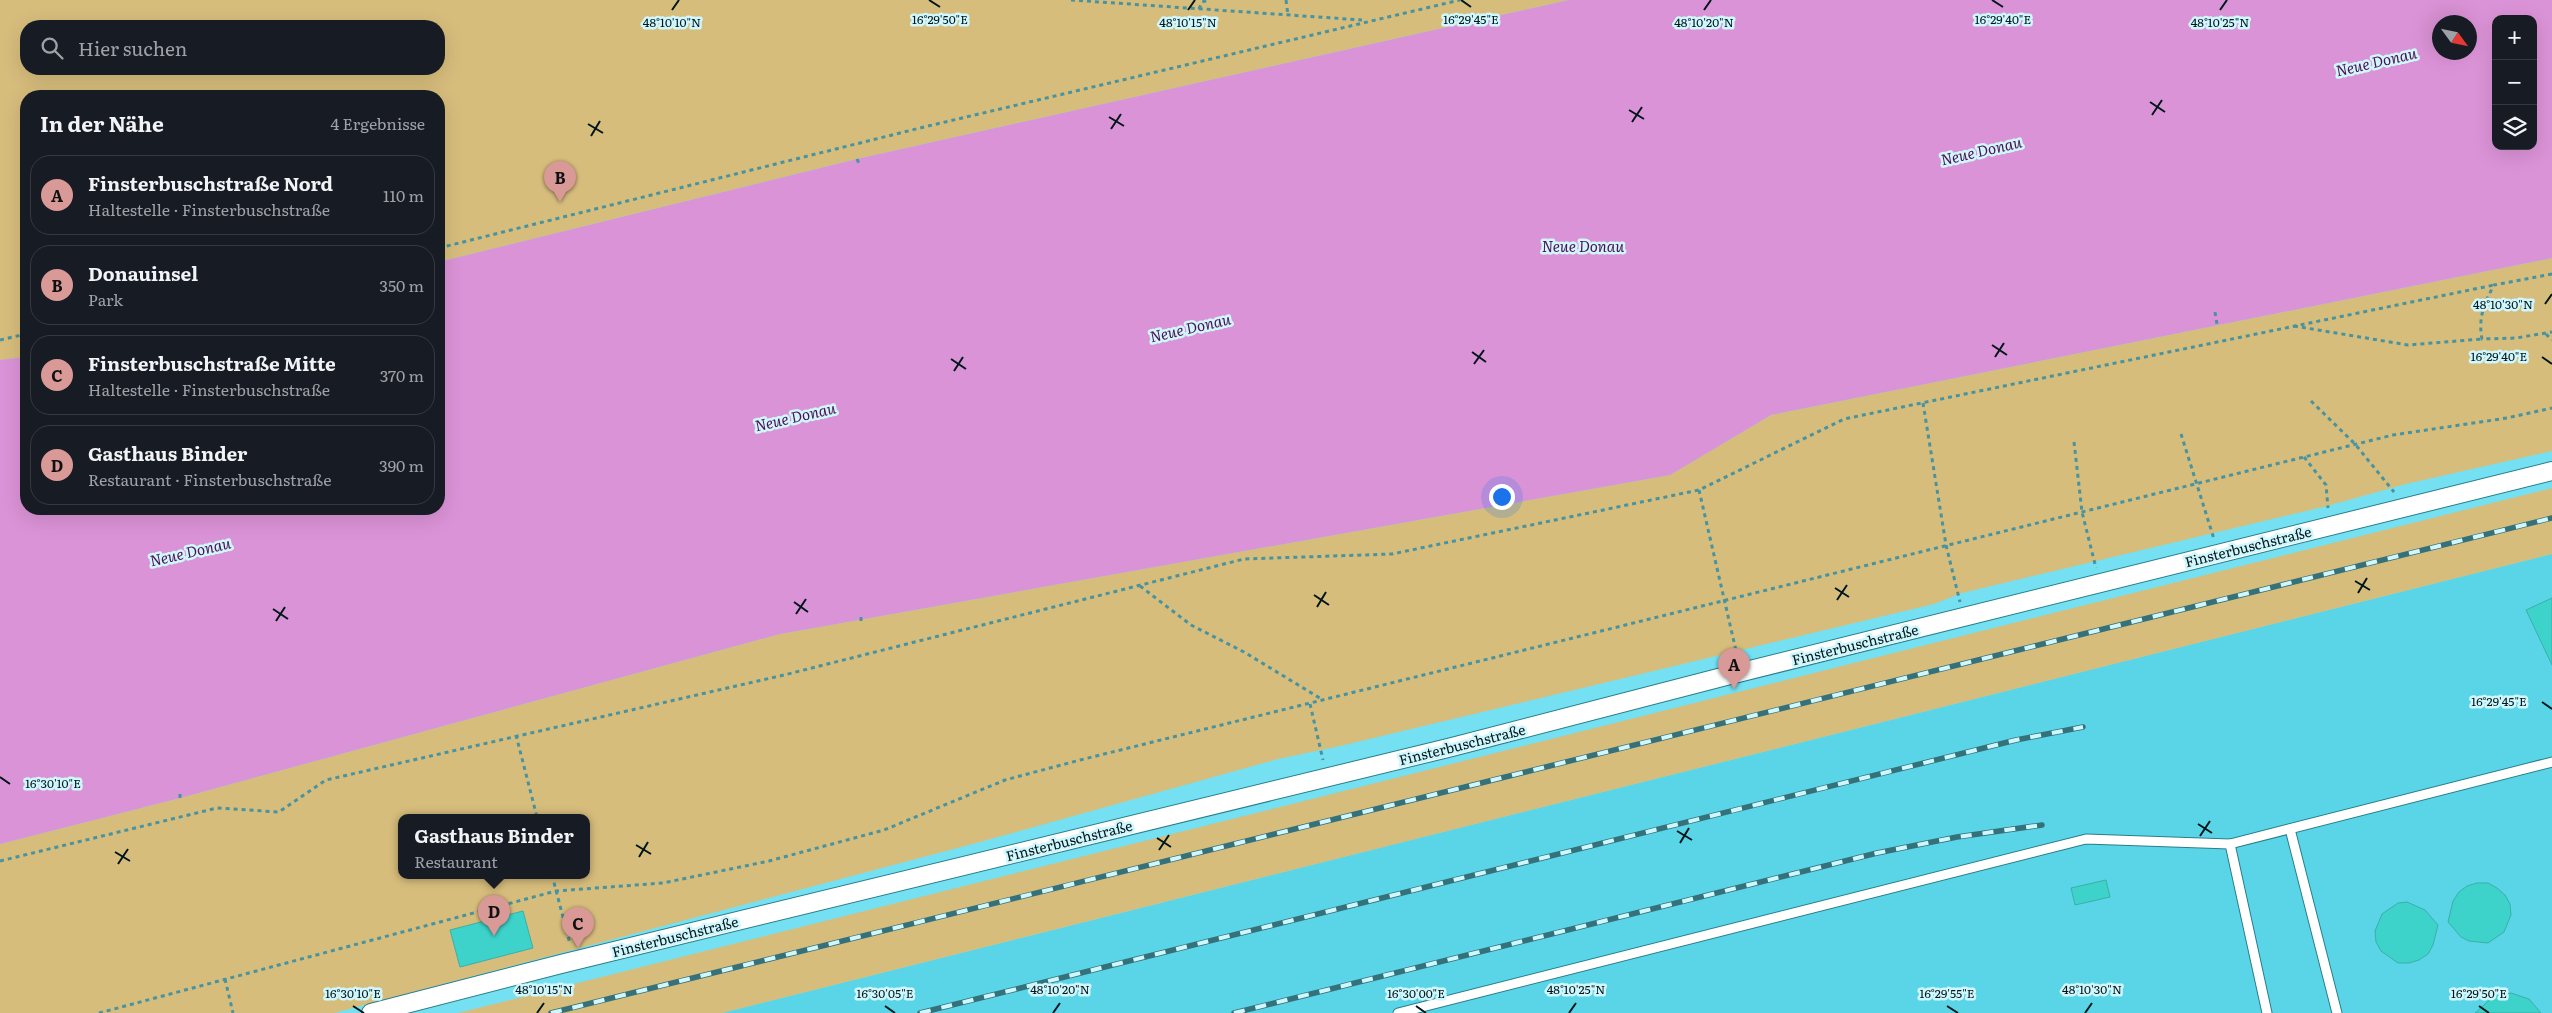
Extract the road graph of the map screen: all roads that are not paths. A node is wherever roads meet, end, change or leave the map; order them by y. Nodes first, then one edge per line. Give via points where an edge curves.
1 (2552, 471) edge
2 (2552, 762) edge
3 (2290, 829) junction
4 (2230, 844) junction
5 (371, 1013) edge
6 (1398, 1013) edge
7 (2267, 1013) edge
8 (2337, 1013) edge

1 - 5 street, Finsterbuschstraße via 1452,747
2 - 3 lane
3 - 4 lane
3 - 8 lane
4 - 6 lane via 2086,839
4 - 7 lane

